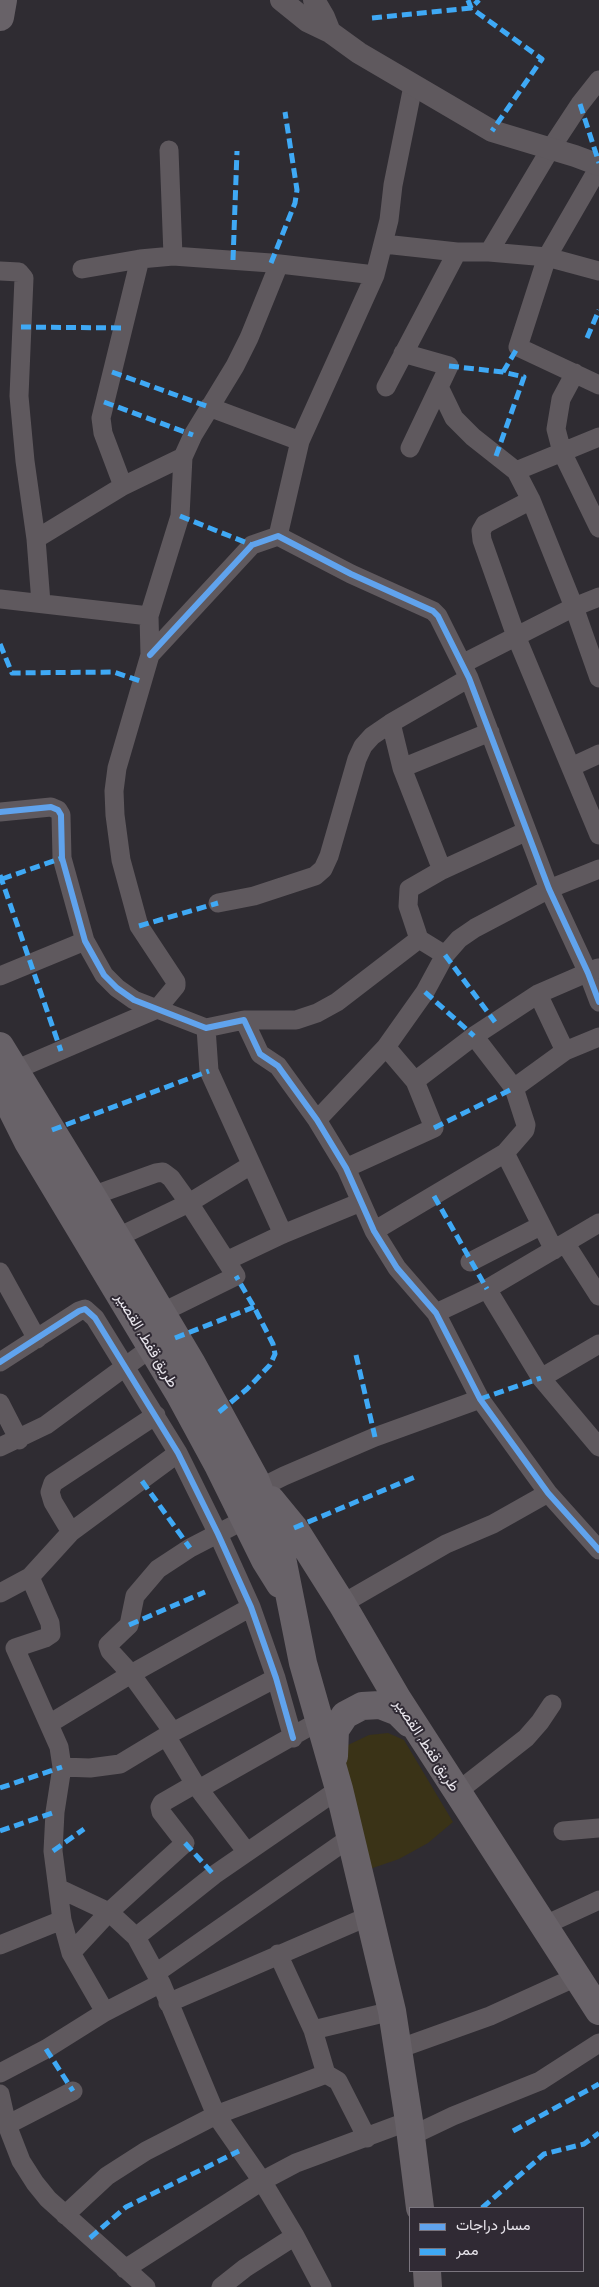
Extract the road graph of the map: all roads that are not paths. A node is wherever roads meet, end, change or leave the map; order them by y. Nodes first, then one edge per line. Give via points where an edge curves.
1 (3, 0) edge
2 (281, 0) edge
3 (314, 0) edge
4 (0, 18) edge
5 (330, 32) junction
6 (599, 80) edge
7 (413, 86) junction
8 (551, 148) junction
9 (169, 150) dead end
10 (599, 166) edge
11 (384, 244) junction
12 (458, 252) junction
13 (488, 252) junction
14 (174, 256) junction
15 (547, 257) junction
16 (140, 259) junction
17 (278, 264) junction
18 (82, 269) dead end
19 (0, 271) edge
20 (599, 271) edge
21 (375, 275) junction
22 (403, 353) junction
23 (575, 373) junction
24 (599, 385) edge
25 (386, 387) dead end
26 (439, 387) junction
27 (209, 407) junction
28 (599, 436) edge
29 (300, 441) junction
30 (410, 448) dead end
31 (562, 452) junction
32 (183, 457) junction
33 (516, 471) junction
34 (123, 486) junction
35 (531, 500) junction
36 (599, 528) edge
37 (278, 536) junction
38 (36, 540) junction
39 (599, 597) edge
40 (0, 599) edge
41 (41, 603) junction
42 (574, 607) junction
43 (149, 616) junction
44 (516, 636) junction
45 (150, 655) junction
46 (465, 671) junction
47 (599, 678) edge
48 (391, 723) junction
49 (490, 732) junction
50 (599, 754) edge
51 (571, 767) junction
52 (402, 768) junction
53 (0, 812) edge
54 (526, 831) junction
55 (599, 835) edge
56 (599, 869) edge
57 (442, 870) junction
58 (549, 889) junction
59 (218, 903) dead end
60 (419, 939) junction
61 (86, 941) junction
62 (445, 955) junction
63 (594, 970) edge
64 (0, 976) edge
65 (538, 994) junction
66 (599, 1002) edge
67 (157, 1009) junction
68 (244, 1020) junction
69 (206, 1028) junction
70 (474, 1036) junction
71 (599, 1037) edge
72 (0, 1046) edge
73 (386, 1047) junction
74 (565, 1051) junction
75 (415, 1081) junction
76 (4, 1084) edge
77 (514, 1088) junction
78 (318, 1120) junction
79 (505, 1153) junction
80 (251, 1165) junction
81 (346, 1168) junction
82 (92, 1196) junction
83 (189, 1202) junction
84 (361, 1202) junction
85 (599, 1223) edge
86 (540, 1226) junction
87 (374, 1231) junction
88 (283, 1234) junction
89 (116, 1238) junction
90 (560, 1246) junction
91 (226, 1261) junction
92 (470, 1262) dead end
93 (0, 1272) edge
94 (487, 1290) junction
95 (599, 1296) edge
96 (161, 1313) junction
97 (436, 1313) junction
98 (37, 1339) junction
99 (599, 1344) edge
100 (152, 1347) junction
101 (0, 1362) edge
102 (125, 1366) junction
103 (541, 1378) junction
104 (480, 1398) junction
105 (0, 1403) edge
106 (156, 1415) junction
107 (19, 1440) junction
108 (0, 1447) edge
109 (599, 1447) edge
110 (178, 1453) junction
111 (258, 1483) junction
112 (548, 1493) junction
113 (246, 1519) junction
114 (71, 1532) junction
115 (218, 1534) junction
116 (599, 1550) edge
117 (30, 1577) junction
118 (0, 1593) edge
119 (288, 1598) junction
120 (342, 1604) junction
121 (251, 1607) junction
122 (7, 1651) edge
123 (132, 1674) junction
124 (276, 1678) junction
125 (552, 1704) dead end
126 (321, 1720) junction
127 (49, 1724) junction
128 (170, 1734) junction
129 (422, 1737) junction
130 (293, 1738) junction
131 (62, 1767) junction
132 (337, 1782) junction
133 (197, 1787) junction
134 (457, 1792) junction
135 (599, 1828) edge
136 (563, 1831) dead end
137 (351, 1837) junction
138 (246, 1851) junction
139 (58, 1888) junction
140 (599, 1900) edge
141 (109, 1912) junction
142 (369, 1916) junction
143 (62, 1920) junction
144 (545, 1925) junction
145 (136, 1937) junction
146 (0, 1946) edge
147 (71, 1953) junction
148 (278, 1954) junction
149 (576, 1977) junction
150 (158, 1978) junction
151 (168, 2003) junction
152 (597, 2003) edge
153 (392, 2011) junction
154 (105, 2012) junction
155 (313, 2030) junction
156 (599, 2043) edge
157 (398, 2049) junction
158 (0, 2073) edge
159 (326, 2074) junction
160 (73, 2091) dead end
161 (0, 2094) edge
162 (216, 2115) junction
163 (7, 2125) junction
164 (410, 2129) junction
165 (367, 2138) junction
166 (262, 2181) junction
167 (420, 2207) edge
168 (65, 2215) junction
169 (295, 2236) junction
170 (125, 2269) junction
171 (427, 2272) edge
172 (146, 2287) edge
173 (221, 2287) edge
174 (322, 2287) edge
175 (428, 2287) edge

1 - 4 main road
2 - 5 street via 307,21
3 - 5 street
5 - 7 street via 359,54
6 - 8 street
7 - 8 street via 492,130
7 - 11 street via 394,175
8 - 10 street
8 - 13 street
9 - 14 street
10 - 15 street
11 - 12 street
11 - 21 street
12 - 13 street
12 - 22 street
13 - 15 street
14 - 16 street
14 - 17 street
15 - 20 street
15 - 23 street via 518,347
16 - 18 street
16 - 34 street via 101,418 103,433
17 - 21 street
17 - 27 street via 249,338
19 - 38 street via 19,272 24,278 19,396
21 - 29 street
22 - 25 street
22 - 26 street via 449,366
23 - 24 street
23 - 31 street via 558,412 556,429
26 - 30 street
26 - 33 street via 454,418
27 - 29 street
27 - 32 street
28 - 31 street
29 - 37 street
31 - 33 street
31 - 36 street
32 - 34 street
32 - 43 street via 180,516
33 - 35 street
34 - 38 street
35 - 42 street
35 - 44 street via 485,524 481,531
37 - 45 street via 252,545
37 - 46 street via 433,611
38 - 41 street
39 - 42 street
40 - 41 street
41 - 43 street
42 - 44 street
42 - 47 street
43 - 45 street
44 - 46 street
44 - 51 street
45 - 67 street via 116,768 114,791 121,860 139,926 176,983
46 - 48 street
46 - 49 street
48 - 52 street
48 - 59 street via 372,736 360,753 329,856 322,869 315,876 254,896
49 - 52 street
49 - 54 street
50 - 51 street
51 - 55 street
52 - 57 street
53 - 61 street via 50,807 58,810 61,815 62,858
54 - 57 street
54 - 58 street
56 - 58 street
57 - 60 street via 409,888 407,894
58 - 62 street via 475,928 459,939
58 - 63 street
60 - 62 street
60 - 68 street via 337,1002 317,1013 296,1020
61 - 64 street
61 - 67 street via 104,975 117,988 134,1000
62 - 73 street via 425,992
63 - 65 street
63 - 66 street
65 - 70 street
65 - 74 street
67 - 69 street
67 - 76 street
68 - 69 street
68 - 78 street via 260,1054 281,1070
69 - 80 street via 209,1071
70 - 75 street
70 - 77 street
71 - 74 street
72 - 76 main road, طريق قفط, القصير
73 - 75 street
73 - 78 street
74 - 77 street
75 - 81 street via 434,1128
76 - 82 main road, طريق قفط, القصير
76 - 100 main road, طريق قفط, القصير via 28,1142
77 - 79 street via 526,1124 525,1130
78 - 81 street
79 - 86 street
79 - 87 street
80 - 83 street
80 - 88 street
81 - 84 street
82 - 83 street via 163,1172
82 - 89 main road, طريق قفط, القصير
83 - 89 street
83 - 91 street
84 - 87 street
84 - 88 street
85 - 90 street
86 - 90 street
86 - 92 street
87 - 97 street via 397,1268
88 - 91 street
89 - 96 main road, طريق قفط, القصير
90 - 94 street
90 - 95 street
91 - 96 street via 236,1276
93 - 98 street
94 - 97 street
94 - 103 street
96 - 111 main road, طريق قفط, القصير
97 - 104 street
98 - 101 street
98 - 102 street via 85,1309 95,1318
99 - 103 street
100 - 102 street
100 - 113 main road, طريق قفط, القصير
102 - 106 street
102 - 107 street via 46,1425
103 - 109 street
104 - 111 street via 375,1437 284,1476
104 - 112 street
105 - 107 street
106 - 110 street
106 - 114 street via 53,1483 50,1492 52,1502
107 - 108 street
110 - 114 street
110 - 115 street
111 - 119 main road, طريق قفط, القصير via 279,1544
111 - 120 main road, طريق قفط, القصير via 294,1528
112 - 116 street
112 - 120 street via 493,1524 446,1544
113 - 115 street
113 - 119 main road, طريق قفط, القصير
114 - 117 street
115 - 121 street
115 - 123 street via 158,1569 135,1596 129,1624 108,1645
117 - 118 street
117 - 122 street via 50,1624 51,1634
119 - 126 main road, طريق قفط, القصير
120 - 129 main road, طريق قفط, القصير
121 - 123 street
121 - 124 street
122 - 127 street
123 - 127 street
123 - 128 street
124 - 128 street
124 - 130 street
125 - 134 street via 526,1738
126 - 130 street
126 - 132 main road, طريق قفط, القصير
127 - 131 street via 59,1747
128 - 131 street via 120,1764
128 - 133 street
129 - 132 main road via 398,1712 380,1705 362,1706 345,1715 335,1730 333,1747
129 - 134 main road, طريق قفط, القصير
130 - 133 street
131 - 139 street via 53,1851
132 - 137 main road, طريق قفط, القصير
132 - 138 street
133 - 138 street
133 - 141 street via 162,1803 160,1807 185,1843
134 - 144 main road, طريق قفط, القصير
135 - 136 street
137 - 142 main road, طريق قفط, القصير
137 - 150 street
138 - 145 street
139 - 141 street
139 - 143 street
140 - 144 street
141 - 145 street
141 - 147 street
142 - 148 street
142 - 153 main road, طريق قفط, القصير
143 - 146 street
143 - 147 street
144 - 149 main road, طريق قفط, القصير
145 - 150 street
147 - 154 street
148 - 151 street
148 - 155 street
149 - 152 main road, طريق قفط, القصير
149 - 157 street via 490,2016
150 - 151 street
150 - 154 street
151 - 162 street
153 - 155 street
153 - 157 main road, طريق قفط, القصير
154 - 158 street
155 - 159 street
156 - 164 street via 540,2080 453,2116
157 - 164 main road, طريق قفط, القصير
159 - 162 street
159 - 165 street via 338,2081
160 - 163 street
161 - 163 street
162 - 166 street
162 - 168 street via 129,2160
163 - 168 street via 21,2161 35,2183
164 - 165 street
164 - 167 main road, طريق قفط, القصير
165 - 166 street via 296,2163
166 - 169 street
166 - 170 street
168 - 170 street
169 - 173 street
169 - 174 street
170 - 172 street
171 - 175 main road

